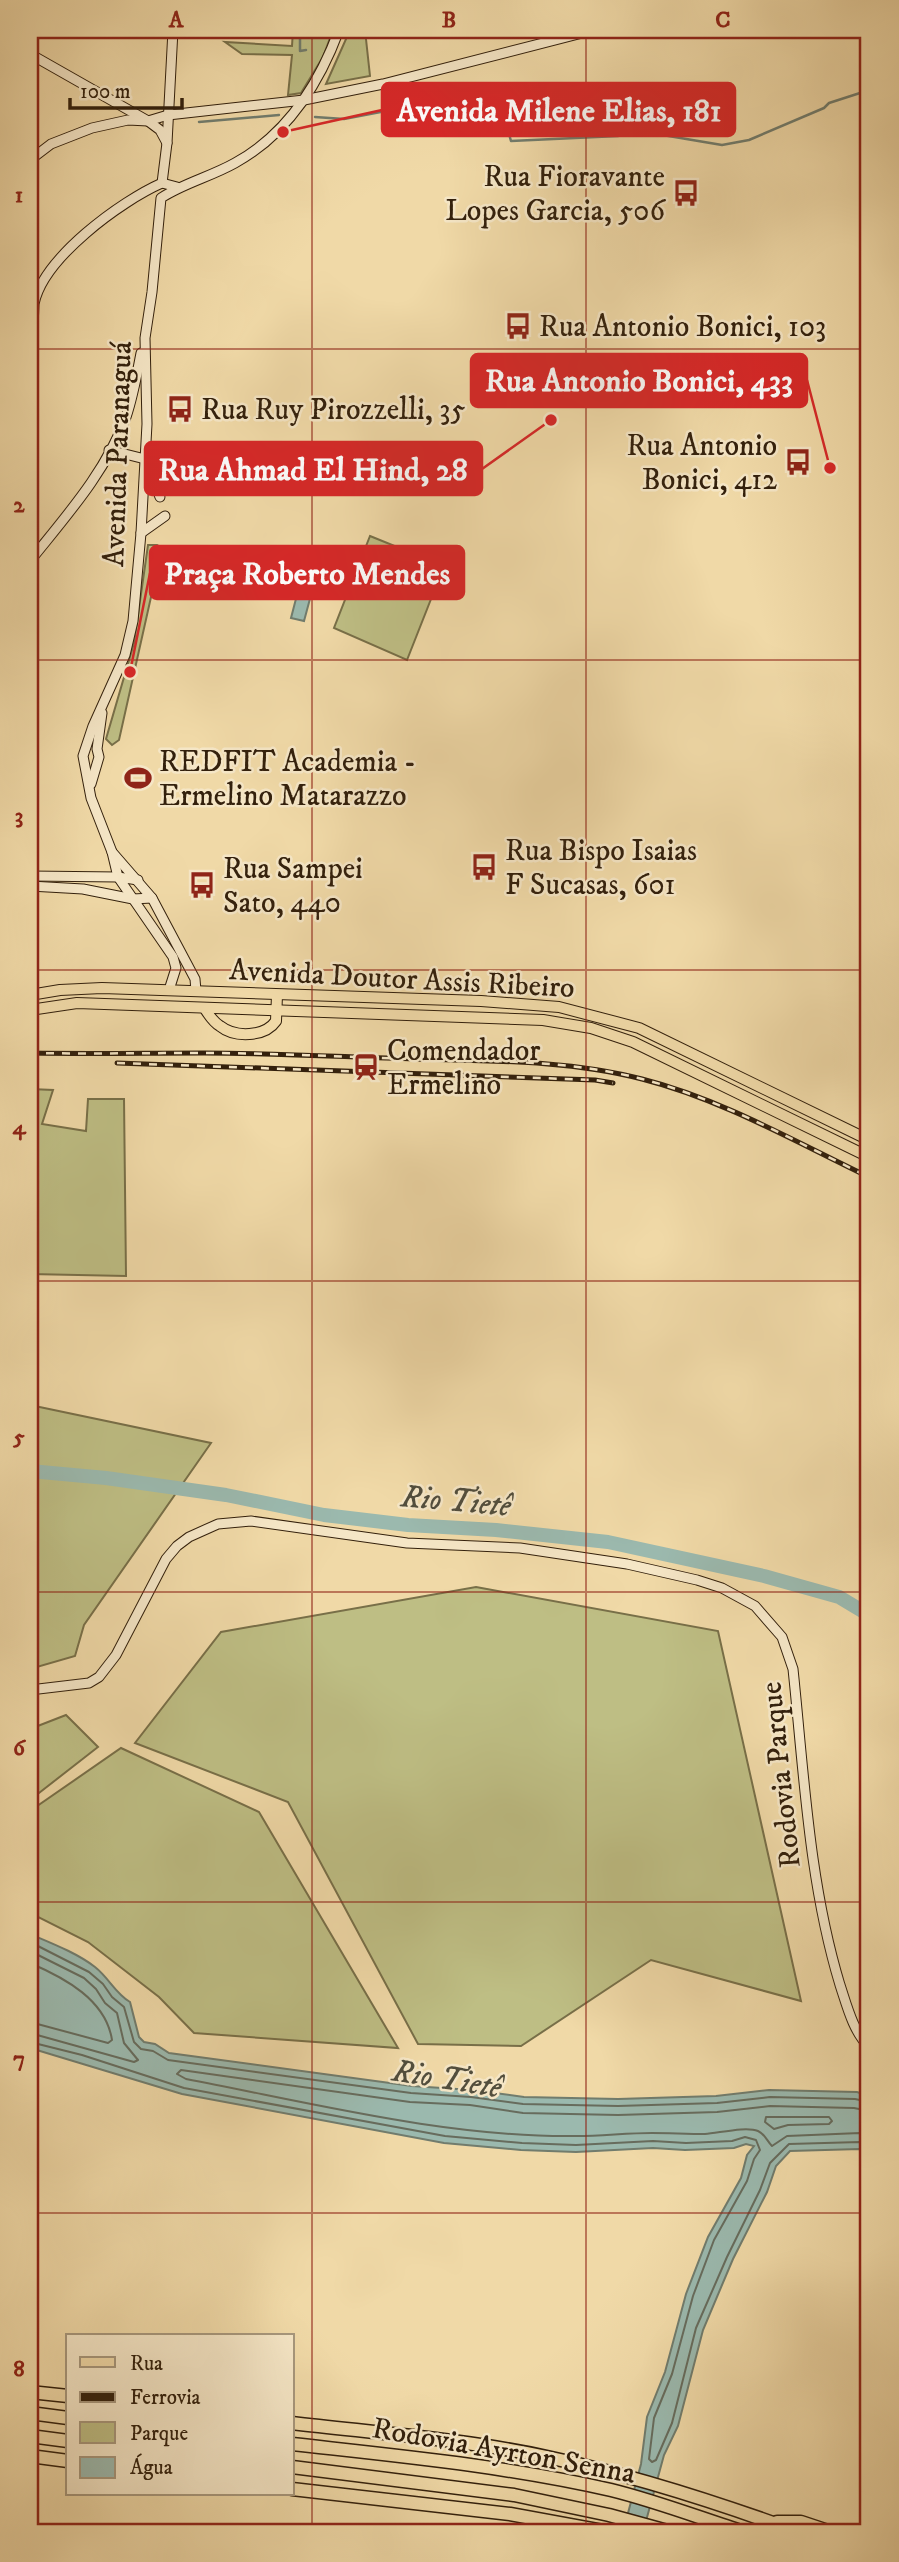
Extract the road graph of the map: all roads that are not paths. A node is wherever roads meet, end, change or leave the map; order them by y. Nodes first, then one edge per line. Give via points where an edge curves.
1 (173, 30) edge
2 (339, 30) edge
3 (594, 30) edge
4 (30, 54) edge
5 (304, 100) junction
6 (168, 115) junction
7 (148, 121) junction
8 (167, 143) junction
9 (30, 160) edge
10 (162, 183) junction
11 (177, 187) junction
12 (149, 189) junction
13 (161, 198) junction
14 (145, 338) junction
15 (30, 399) edge
16 (109, 450) junction
17 (145, 459) junction
18 (160, 496) dead end
19 (164, 516) dead end
20 (141, 533) junction
21 (34, 552) edge
22 (30, 561) edge
23 (103, 707) junction
24 (85, 749) junction
25 (97, 754) junction
26 (86, 761) junction
27 (90, 789) junction
28 (112, 852) junction
29 (30, 876) edge
30 (82, 877) junction
31 (118, 877) junction
32 (138, 880) junction
33 (30, 886) edge
34 (83, 889) junction
35 (152, 898) junction
36 (133, 899) junction
37 (169, 990) junction
38 (196, 991) junction
39 (30, 995) edge
40 (277, 995) junction
41 (171, 1008) junction
42 (205, 1009) junction
43 (30, 1010) edge
44 (277, 1010) junction
45 (869, 1140) edge
46 (867, 1156) edge
47 (30, 1690) edge
48 (869, 2047) edge
49 (30, 2392) edge
50 (66, 2396) edge
51 (30, 2413) edge
52 (66, 2418) edge
53 (294, 2423) edge
54 (30, 2436) edge
55 (66, 2441) edge
56 (294, 2444) edge
57 (30, 2456) edge
58 (66, 2461) edge
59 (294, 2467) edge
60 (294, 2489) edge
61 (772, 2523) junction
62 (666, 2531) edge
63 (607, 2532) edge
64 (744, 2532) edge
65 (798, 2532) edge
66 (831, 2532) edge

1 - 6 main road
2 - 5 main road
3 - 5 main road
4 - 7 main road
5 - 6 main road
5 - 11 main road via 253,153
6 - 7 main road
6 - 8 main road
7 - 8 main road
7 - 9 main road via 92,128 51,144
8 - 10 main road
10 - 11 main road
10 - 12 main road
11 - 13 main road
12 - 13 main road
12 - 15 main road via 71,247 43,280 34,304
13 - 14 main road, Avenida Paranaguá
14 - 16 main road via 126,418
14 - 17 main road, Avenida Paranaguá
16 - 17 main road
16 - 21 main road via 82,496
17 - 18 main road
17 - 20 main road, Avenida Paranaguá
19 - 20 main road
20 - 23 main road, Avenida Paranaguá via 129,641
21 - 22 main road
23 - 24 main road, Avenida Paranaguá
23 - 25 main road, Avenida Paranaguá
24 - 25 main road via 93,747
24 - 26 main road
25 - 26 main road via 91,763
25 - 27 main road, Avenida Paranaguá
26 - 27 main road, Avenida Paranaguá
27 - 28 main road, Avenida Paranaguá
28 - 31 main road, Avenida Paranaguá
28 - 32 main road, Avenida Paranaguá
29 - 30 main road
30 - 31 main road
30 - 34 main road
31 - 32 main road
31 - 36 main road, Avenida Paranaguá
32 - 35 main road, Avenida Paranaguá
33 - 34 main road
34 - 36 main road
35 - 36 main road
35 - 38 main road, Avenida Paranaguá via 195,979
36 - 37 main road, Avenida Paranaguá via 175,963
37 - 38 main road, Avenida Doutor Assis Ribeiro
37 - 39 main road, Avenida Doutor Assis Ribeiro via 102,988
38 - 40 main road, Avenida Doutor Assis Ribeiro
38 - 41 main road
40 - 44 main road
40 - 45 main road, Avenida Doutor Assis Ribeiro via 481,1001 586,1012 639,1028
41 - 42 main road, Avenida Doutor Assis Ribeiro
41 - 43 main road, Avenida Doutor Assis Ribeiro via 76,1003
42 - 44 main road, Avenida Doutor Assis Ribeiro
42 - 44 main road via 220,1027 253,1033 274,1024
44 - 46 main road, Avenida Doutor Assis Ribeiro via 543,1020 591,1028 633,1042
47 - 48 main road, Rodovia Parque via 89,1683 99,1677 116,1655 166,1559 189,1537 232,1521 272,1522 407,1543 520,1548 660,1571 722,1588 755,1606 788,1649 822,1916 847,2008
49 - 50 highway
51 - 52 highway
53 - 61 highway, Rodovia Ayrton Senna via 485,2445 547,2457 672,2489
54 - 55 highway
56 - 64 highway, Rodovia Ayrton Senna via 466,2464 613,2491
57 - 58 highway
59 - 62 highway, Rodovia Ayrton Senna via 514,2495
60 - 63 highway via 510,2514
61 - 65 highway, Rodovia Ayrton Senna
61 - 66 highway via 802,2522

